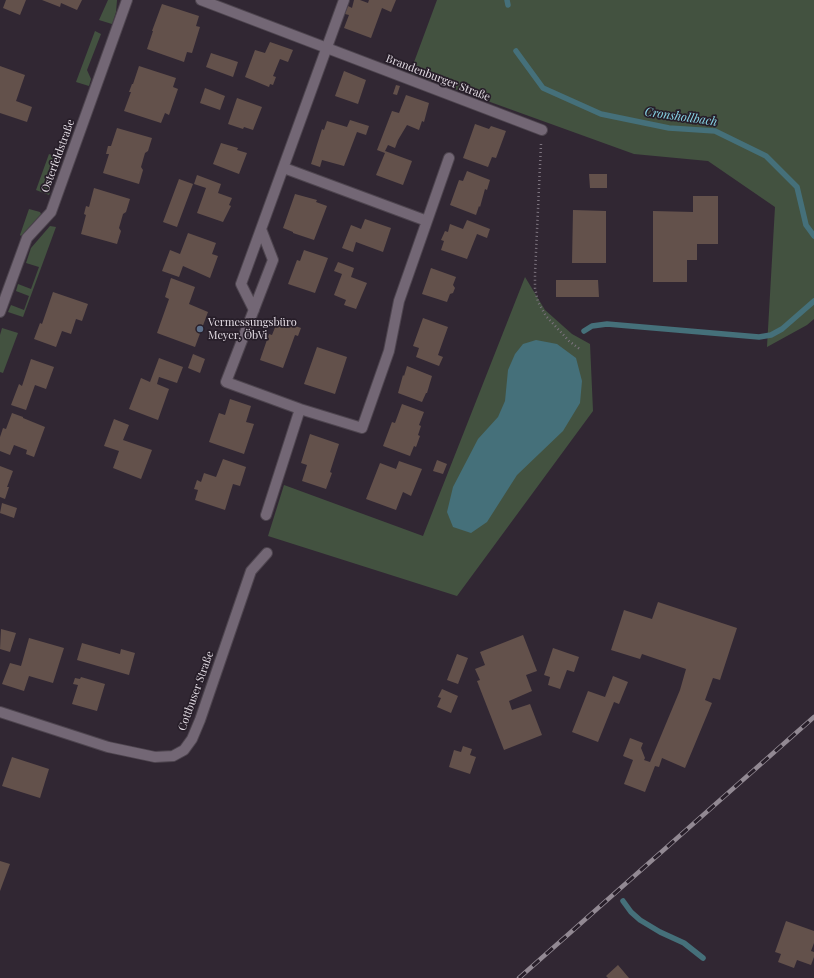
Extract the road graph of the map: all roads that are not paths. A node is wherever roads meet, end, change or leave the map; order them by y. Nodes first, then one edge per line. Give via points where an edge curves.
1 (127, 0) edge
2 (201, 0) edge
3 (344, 0) edge
4 (325, 49) junction
5 (542, 130) road end
6 (449, 158) dead end
7 (284, 168) junction
8 (427, 222) junction
9 (261, 229) junction
10 (254, 310) junction
11 (0, 312) edge
12 (300, 409) junction
13 (266, 515) dead end
14 (267, 553) dead end
15 (0, 712) edge

1 - 11 street, Osterfeldstraße via 51,212 27,238
2 - 4 street, Brandenburger Straße
3 - 4 street
4 - 5 street, Brandenburger Straße
4 - 7 street
6 - 8 street
7 - 8 street
7 - 9 street
8 - 12 street via 399,302 389,351 362,428
9 - 10 street via 273,260
9 - 10 street via 241,284
10 - 12 street via 226,382
12 - 13 street
14 - 15 street, Cottbuser Straße via 250,571 200,720 184,750 173,756 155,757 108,747

